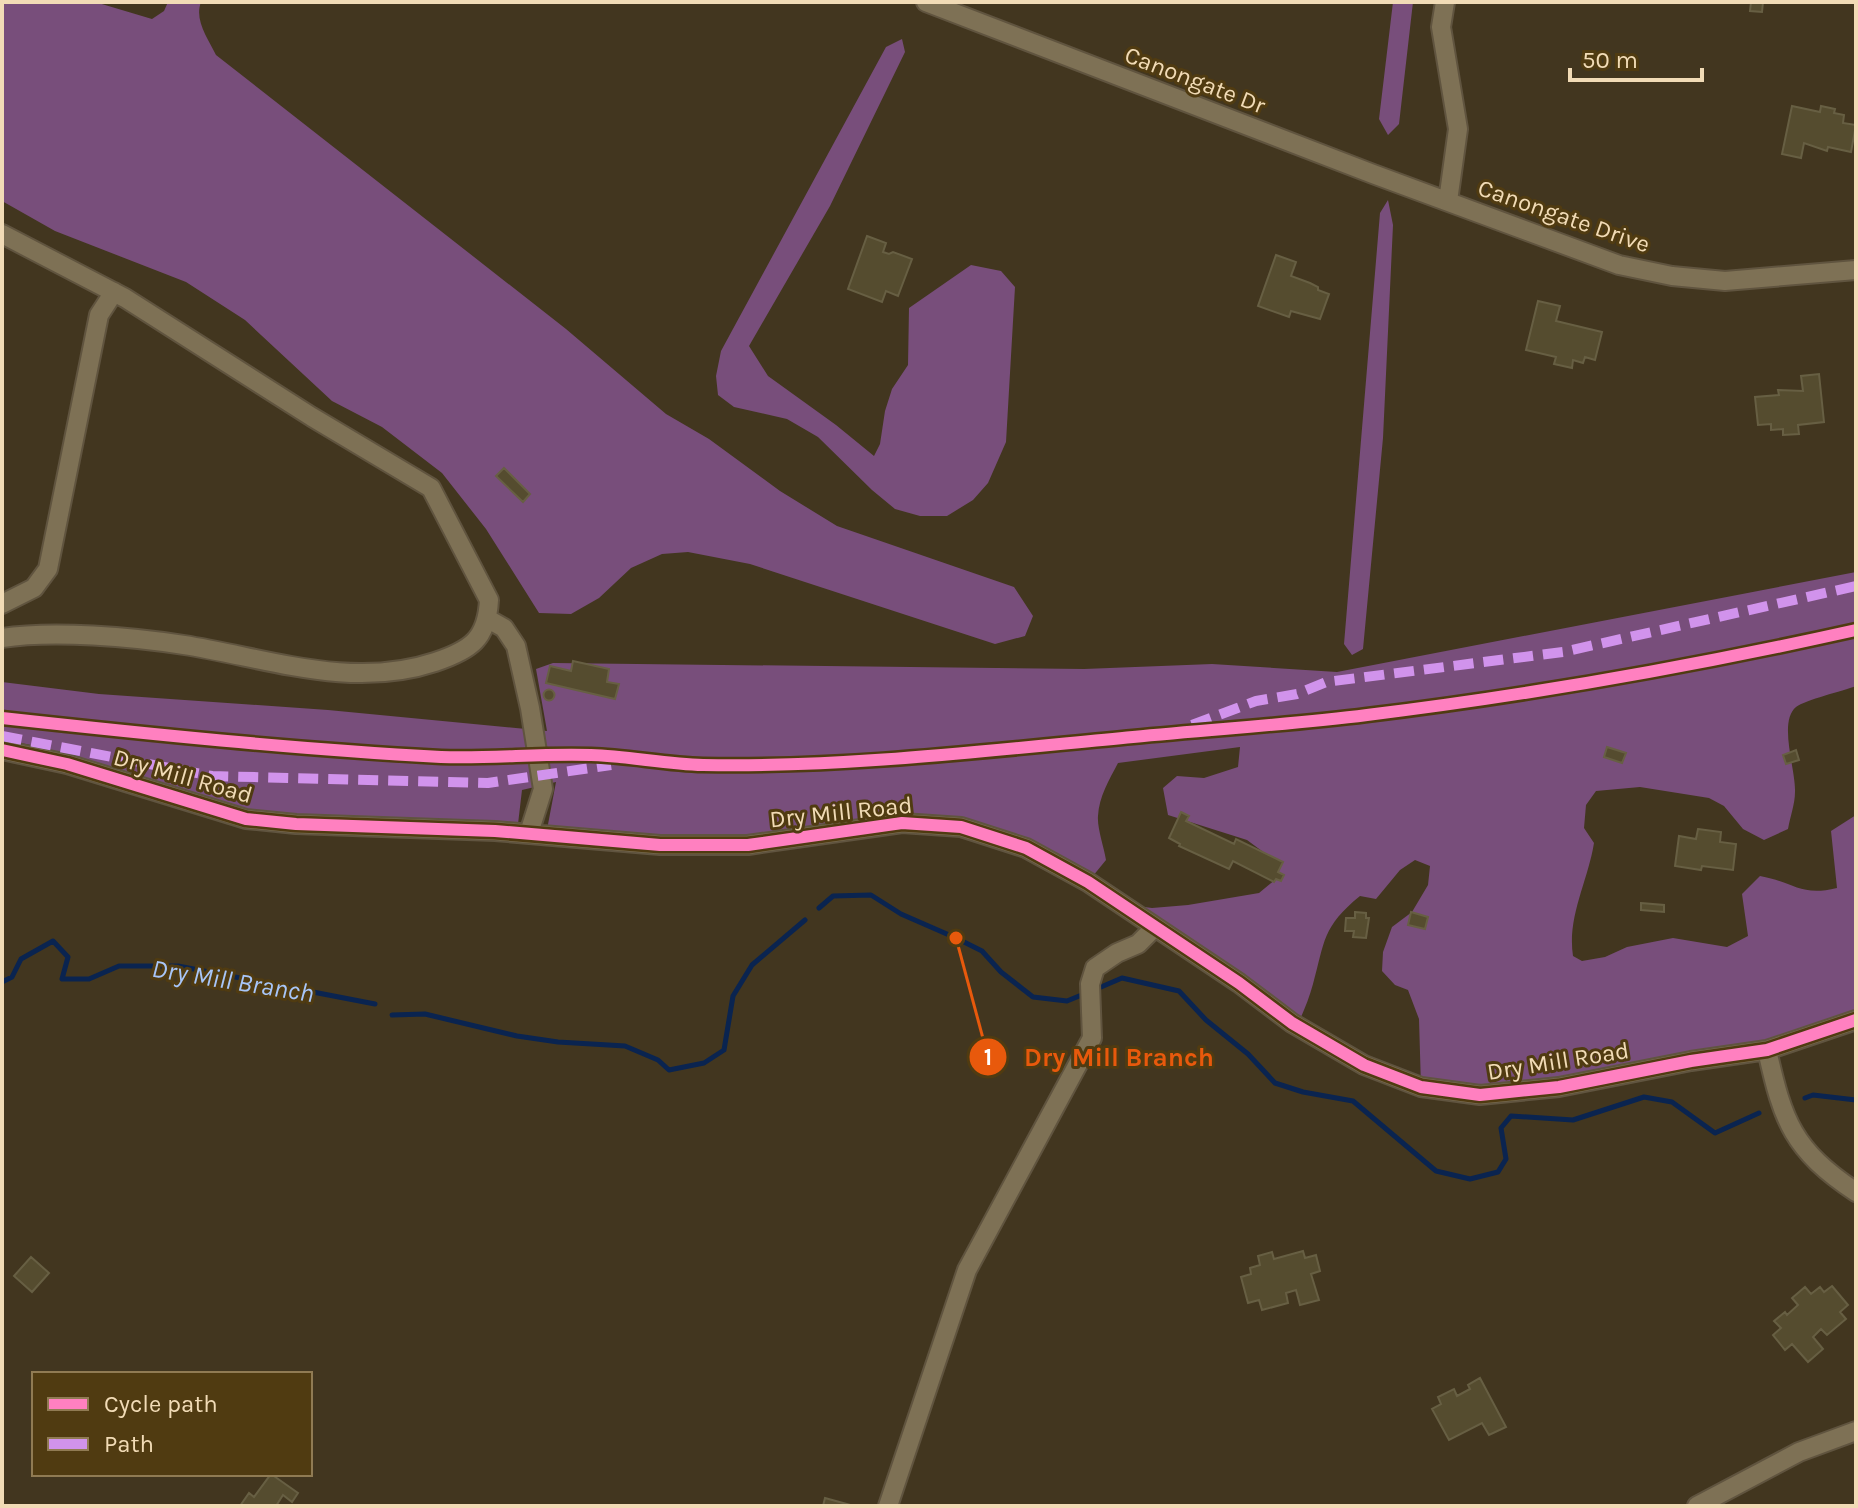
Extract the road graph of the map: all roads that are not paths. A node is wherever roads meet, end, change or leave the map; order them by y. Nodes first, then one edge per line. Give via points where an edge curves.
1 (926, 2) edge
2 (1445, 2) edge
3 (1448, 201) junction
4 (2, 234) edge
5 (1856, 270) edge
6 (114, 292) junction
7 (2, 604) edge
8 (488, 619) junction
9 (2, 638) edge
10 (2, 750) edge
11 (529, 833) junction
12 (1154, 928) junction
13 (1856, 1020) edge
14 (1767, 1050) junction
15 (1856, 1192) edge
16 (1856, 1431) edge
17 (888, 1506) edge
18 (1697, 1506) edge

1 - 3 street, Canongate Dr
2 - 3 street via 1441,27 1458,129
3 - 5 street, Canongate Drive via 1619,265 1672,276 1750,281
4 - 6 street
6 - 7 street via 99,315 48,569 34,588
6 - 8 street via 431,488 489,600
8 - 9 street via 481,636 452,657 400,672 375,673 306,670 135,640
8 - 11 street via 504,628 516,646 530,708 543,789
10 - 11 street, Dry Mill Road via 67,764 246,819
11 - 12 street, Dry Mill Road via 660,845 748,845 902,823 961,827 1026,848 1098,888
12 - 14 street, Dry Mill Road via 1292,1023 1364,1065 1421,1087 1480,1095 1559,1087
12 - 17 street via 1138,944 1095,968 1090,984 1092,1038 967,1270
13 - 14 street, Dry Mill Road
14 - 15 street via 1780,1103 1797,1140 1830,1175
16 - 18 street via 1799,1452

